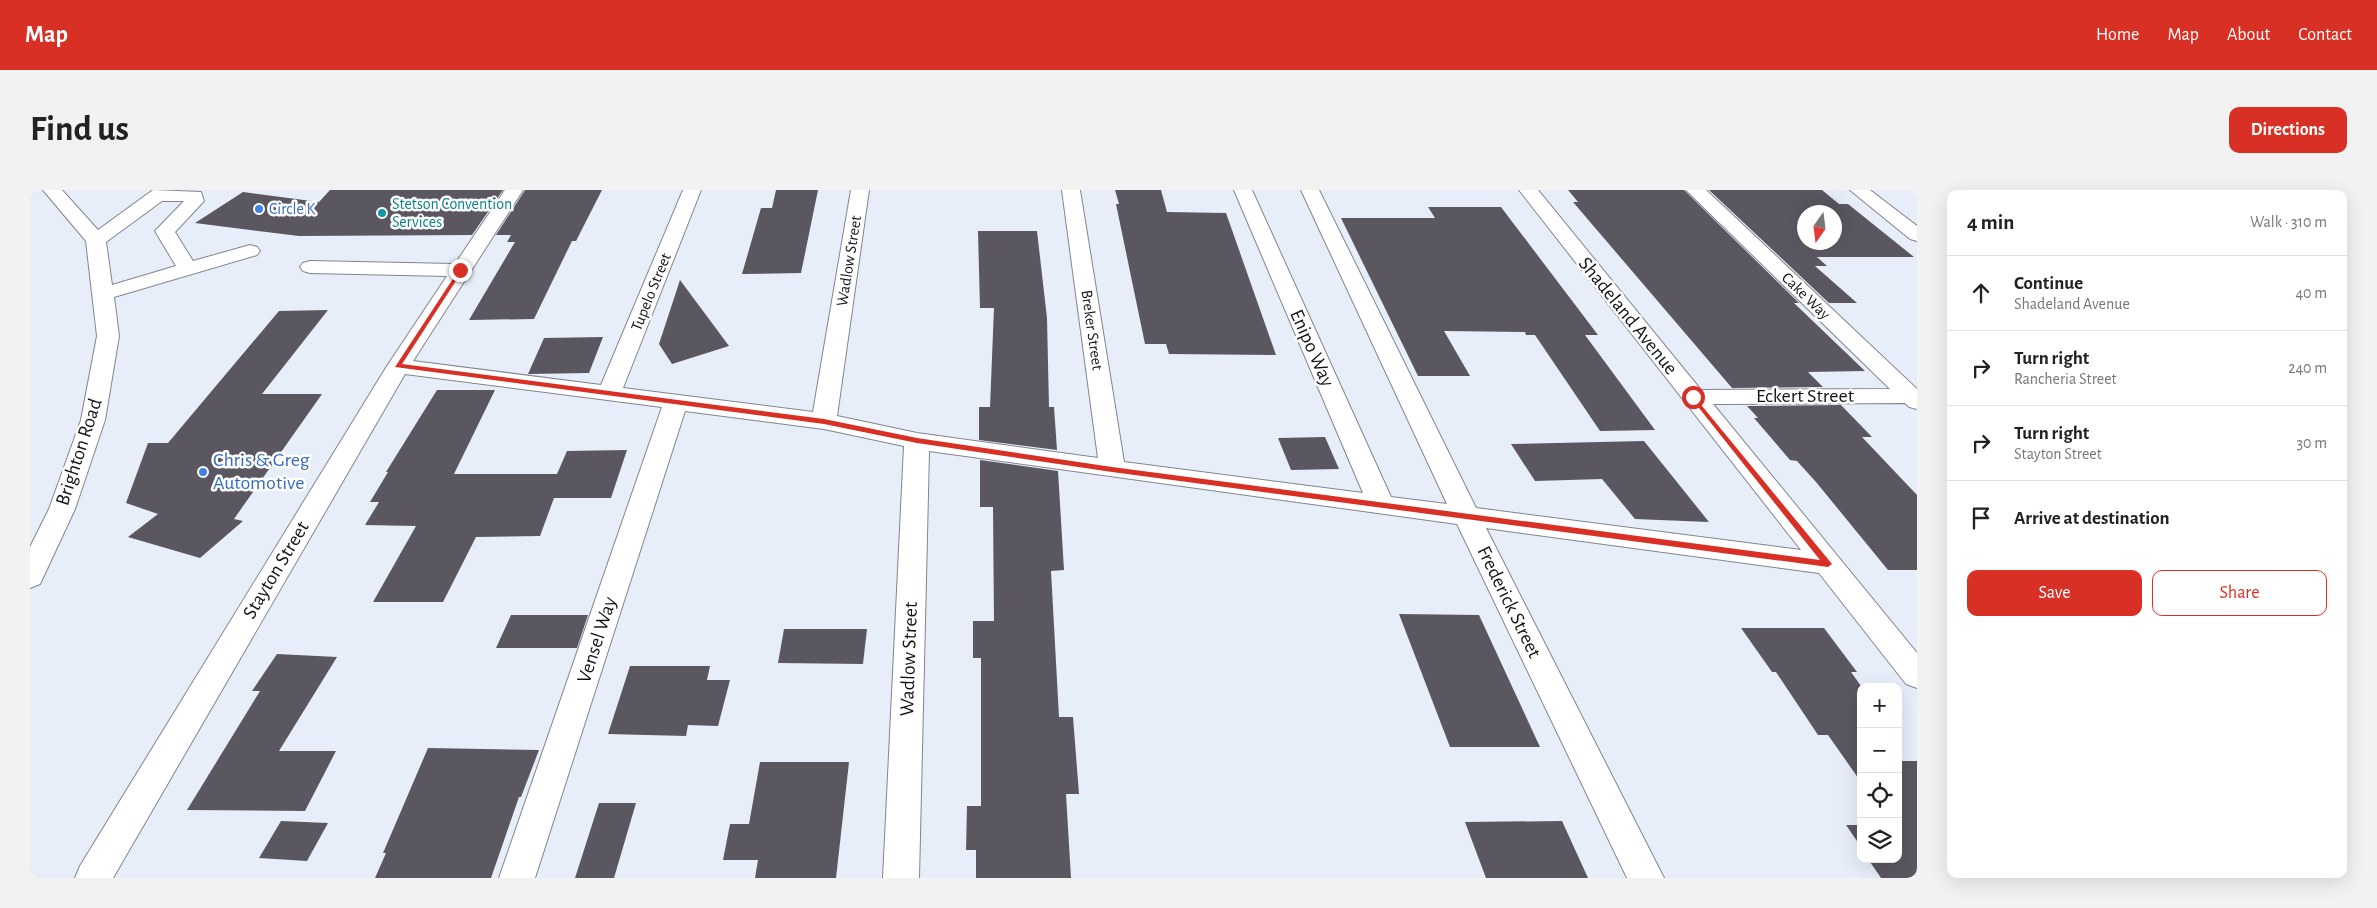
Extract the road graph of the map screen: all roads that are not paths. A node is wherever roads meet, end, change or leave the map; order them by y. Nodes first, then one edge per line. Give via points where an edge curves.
1 (52, 190) edge
2 (514, 190) edge
3 (692, 190) edge
4 (860, 190) edge
5 (1071, 190) edge
6 (1243, 190) edge
7 (1310, 190) edge
8 (1528, 190) edge
9 (1695, 190) edge
10 (1858, 190) edge
11 (162, 192) edge
12 (198, 193) edge
13 (1917, 235) edge
14 (96, 240) junction
15 (250, 251) dead end
16 (310, 267) dead end
17 (188, 269) junction
18 (460, 270) junction
19 (103, 294) junction
20 (398, 366) junction
21 (610, 394) junction
22 (1693, 397) junction
23 (1915, 398) edge
24 (676, 402) junction
25 (824, 422) junction
26 (917, 441) junction
27 (1112, 469) junction
28 (1381, 505) junction
29 (1467, 517) junction
30 (1828, 564) junction
31 (30, 577) edge
32 (1917, 675) edge
33 (93, 878) edge
34 (517, 878) edge
35 (902, 878) edge
36 (1646, 878) edge

1 - 14 street
2 - 18 street, Stayton Street
3 - 21 street, Tupelo Street
4 - 25 street, Wadlow Street
5 - 27 street, Breker Street
6 - 28 street, Enipo Way
7 - 29 street, Frederick Street
8 - 22 street, Shadeland Avenue
9 - 23 street, Cake Way
10 - 13 street
11 - 12 street
11 - 14 street
12 - 17 street via 196,201 165,231
14 - 19 street, Brighton Road
15 - 17 street
16 - 18 street
17 - 19 street
18 - 20 street, Stayton Street
19 - 31 street, Brighton Road via 108,336 94,420 62,509
20 - 21 street
20 - 33 street, Stayton Street
21 - 24 street
22 - 23 street, Eckert Street
22 - 30 street, Shadeland Avenue
24 - 25 street
24 - 34 street, Vensel Way
25 - 26 street
26 - 27 street
26 - 35 street, Wadlow Street
27 - 28 street
28 - 29 street
29 - 30 street
29 - 36 street, Frederick Street
30 - 32 street, Shadeland Avenue

